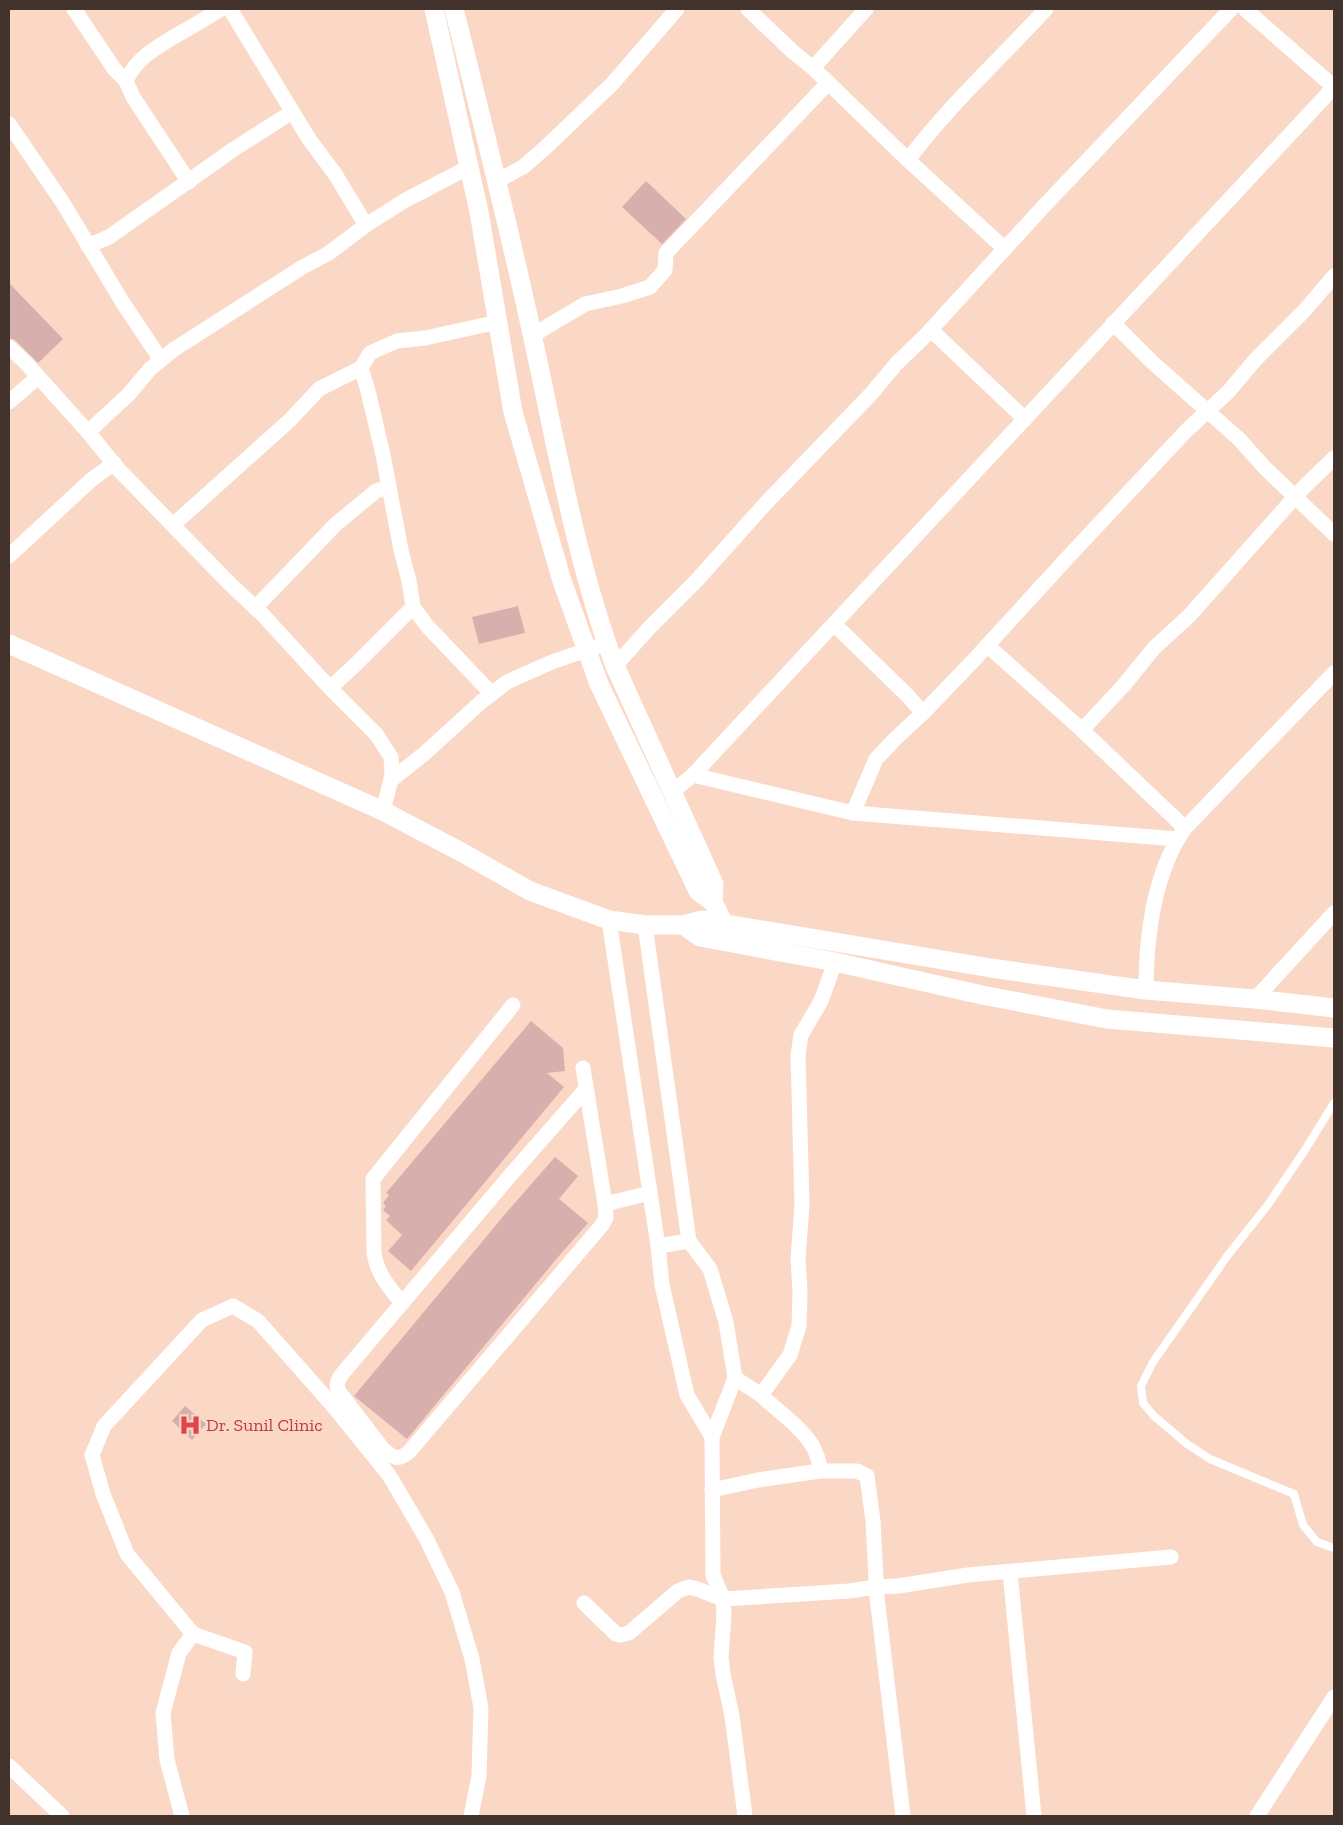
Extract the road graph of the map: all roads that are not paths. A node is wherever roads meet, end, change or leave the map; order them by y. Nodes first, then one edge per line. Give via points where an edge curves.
1 (74, 9) edge
2 (221, 9) edge
3 (230, 9) edge
4 (434, 9) edge
5 (454, 9) edge
6 (678, 9) edge
7 (748, 9) edge
8 (866, 9) edge
9 (1046, 9) edge
10 (1231, 9) edge
11 (1246, 9) edge
12 (813, 68) junction
13 (126, 81) junction
14 (828, 83) junction
15 (1334, 87) edge
16 (292, 112) junction
17 (9, 124) edge
18 (908, 160) junction
19 (470, 167) junction
20 (497, 181) junction
21 (189, 182) junction
22 (366, 225) junction
23 (88, 246) junction
24 (1005, 249) junction
25 (1334, 276) edge
26 (498, 322) junction
27 (1114, 324) junction
28 (931, 330) junction
29 (533, 335) junction
30 (9, 347) edge
31 (161, 360) junction
32 (361, 368) junction
33 (38, 377) junction
34 (9, 402) edge
35 (1208, 412) junction
36 (1025, 419) junction
37 (88, 432) junction
38 (1334, 458) edge
39 (114, 463) junction
40 (388, 487) junction
41 (1296, 496) junction
42 (173, 525) junction
43 (1334, 534) edge
44 (9, 556) edge
45 (412, 607) junction
46 (255, 608) junction
47 (834, 624) junction
48 (607, 643) junction
49 (9, 644) edge
50 (988, 646) junction
51 (587, 650) junction
52 (615, 666) junction
53 (1334, 673) edge
54 (330, 688) junction
55 (492, 694) junction
56 (923, 713) junction
57 (1082, 730) junction
58 (693, 775) junction
59 (391, 780) junction
60 (672, 792) junction
61 (383, 811) junction
62 (853, 813) junction
63 (1181, 833) junction
64 (713, 902) junction
65 (1334, 913) edge
66 (609, 920) junction
67 (725, 924) junction
68 (646, 925) junction
69 (683, 925) junction
70 (733, 942) junction
71 (835, 962) junction
72 (1146, 990) junction
73 (1256, 999) junction
74 (513, 1005) dead end
75 (1334, 1008) edge
76 (1334, 1038) edge
77 (582, 1068) dead end
78 (586, 1088) junction
79 (1334, 1103) edge
80 (650, 1192) junction
81 (605, 1204) junction
82 (689, 1241) junction
83 (658, 1246) junction
84 (402, 1302) junction
85 (735, 1378) junction
86 (761, 1396) junction
87 (712, 1437) junction
88 (820, 1471) junction
89 (712, 1490) junction
90 (1334, 1548) edge
91 (1171, 1557) dead end
92 (1010, 1572) junction
93 (876, 1587) junction
94 (723, 1599) junction
95 (584, 1603) dead end
96 (193, 1634) junction
97 (242, 1674) dead end
98 (1334, 1697) edge
99 (9, 1766) edge
100 (62, 1816) edge
101 (182, 1816) edge
102 (471, 1816) edge
103 (746, 1816) edge
104 (903, 1816) edge
105 (1034, 1816) edge
106 (1257, 1816) edge

1 - 13 street
2 - 13 street via 144,56 130,71
3 - 16 street
4 - 19 street
5 - 20 street
6 - 20 street via 612,84 522,167
7 - 12 street
8 - 12 street
9 - 18 street via 972,84
10 - 24 street
11 - 15 street
12 - 14 street
13 - 21 street via 133,97
14 - 18 street
14 - 29 street via 666,253 664,270 650,287 585,304
15 - 27 street
16 - 21 street
16 - 22 street
17 - 23 street
18 - 24 street
19 - 22 street
19 - 26 street
20 - 29 street
21 - 23 street via 109,237
22 - 31 street via 329,253 300,268
23 - 31 street
24 - 28 street
25 - 35 street
26 - 32 street via 397,341 370,353
26 - 51 street via 513,412 562,581
27 - 35 street
27 - 36 street
28 - 36 street
28 - 52 street
29 - 48 street via 583,560
30 - 33 street
31 - 37 street
32 - 40 street
32 - 42 street via 319,389 290,420
33 - 34 street
33 - 37 street
35 - 41 street
35 - 50 street via 1185,432 1070,554
36 - 47 street
37 - 39 street
38 - 41 street
39 - 42 street
39 - 44 street via 91,480
40 - 45 street
40 - 46 street via 376,491 336,524
41 - 43 street
41 - 57 street
42 - 46 street
45 - 54 street
45 - 55 street
46 - 54 street
47 - 56 street
47 - 58 street
48 - 51 street
48 - 52 street
49 - 61 street
50 - 56 street
50 - 57 street
51 - 55 street via 507,682
51 - 64 street via 599,684 698,891
52 - 60 street
53 - 63 street
54 - 59 street via 376,734 391,757
55 - 59 street
56 - 62 street via 876,759
57 - 63 street
58 - 60 street
58 - 62 street
59 - 61 street
60 - 64 street via 714,884
61 - 66 street via 530,891
62 - 63 street
63 - 72 street via 1160,882 1152,911
64 - 67 street
65 - 73 street
66 - 68 street
66 - 80 street
67 - 69 street via 702,920
67 - 70 street
67 - 72 street
68 - 69 street
68 - 82 street
69 - 70 street via 700,937
70 - 71 street
71 - 76 street via 1107,1020
71 - 86 street via 821,1001 800,1035 798,1055 802,1196 798,1259 799,1326 790,1356
72 - 73 street
73 - 75 street
74 - 84 street via 373,1179 375,1263
77 - 78 street
78 - 81 street
78 - 84 street
79 - 90 lane via 1267,1206 1153,1362 1141,1386 1144,1403 1154,1416 1187,1444 1210,1459 1294,1494 1303,1525 1317,1542
80 - 81 street
80 - 83 street
81 - 84 street via 606,1218 602,1225 409,1452 397,1459 383,1449 336,1388 342,1374
82 - 83 street
82 - 85 street via 710,1269 726,1322
83 - 87 street via 662,1285 687,1395
85 - 86 street
85 - 87 street
86 - 88 street via 810,1442
87 - 89 street
88 - 89 street
88 - 93 street via 857,1471 867,1476
89 - 94 street via 713,1575
91 - 92 street
92 - 93 street
92 - 105 street
93 - 94 street
93 - 104 street
94 - 95 street via 697,1588 684,1588 629,1633 620,1635
94 - 103 street via 721,1658
96 - 97 street via 245,1652
96 - 101 street via 179,1653 163,1713 167,1760
96 - 102 street via 127,1554 103,1494 92,1455 104,1426 202,1320 233,1306 258,1321 334,1407 389,1476 426,1538 452,1592 472,1659 480,1708 479,1776
98 - 106 street
99 - 100 street

